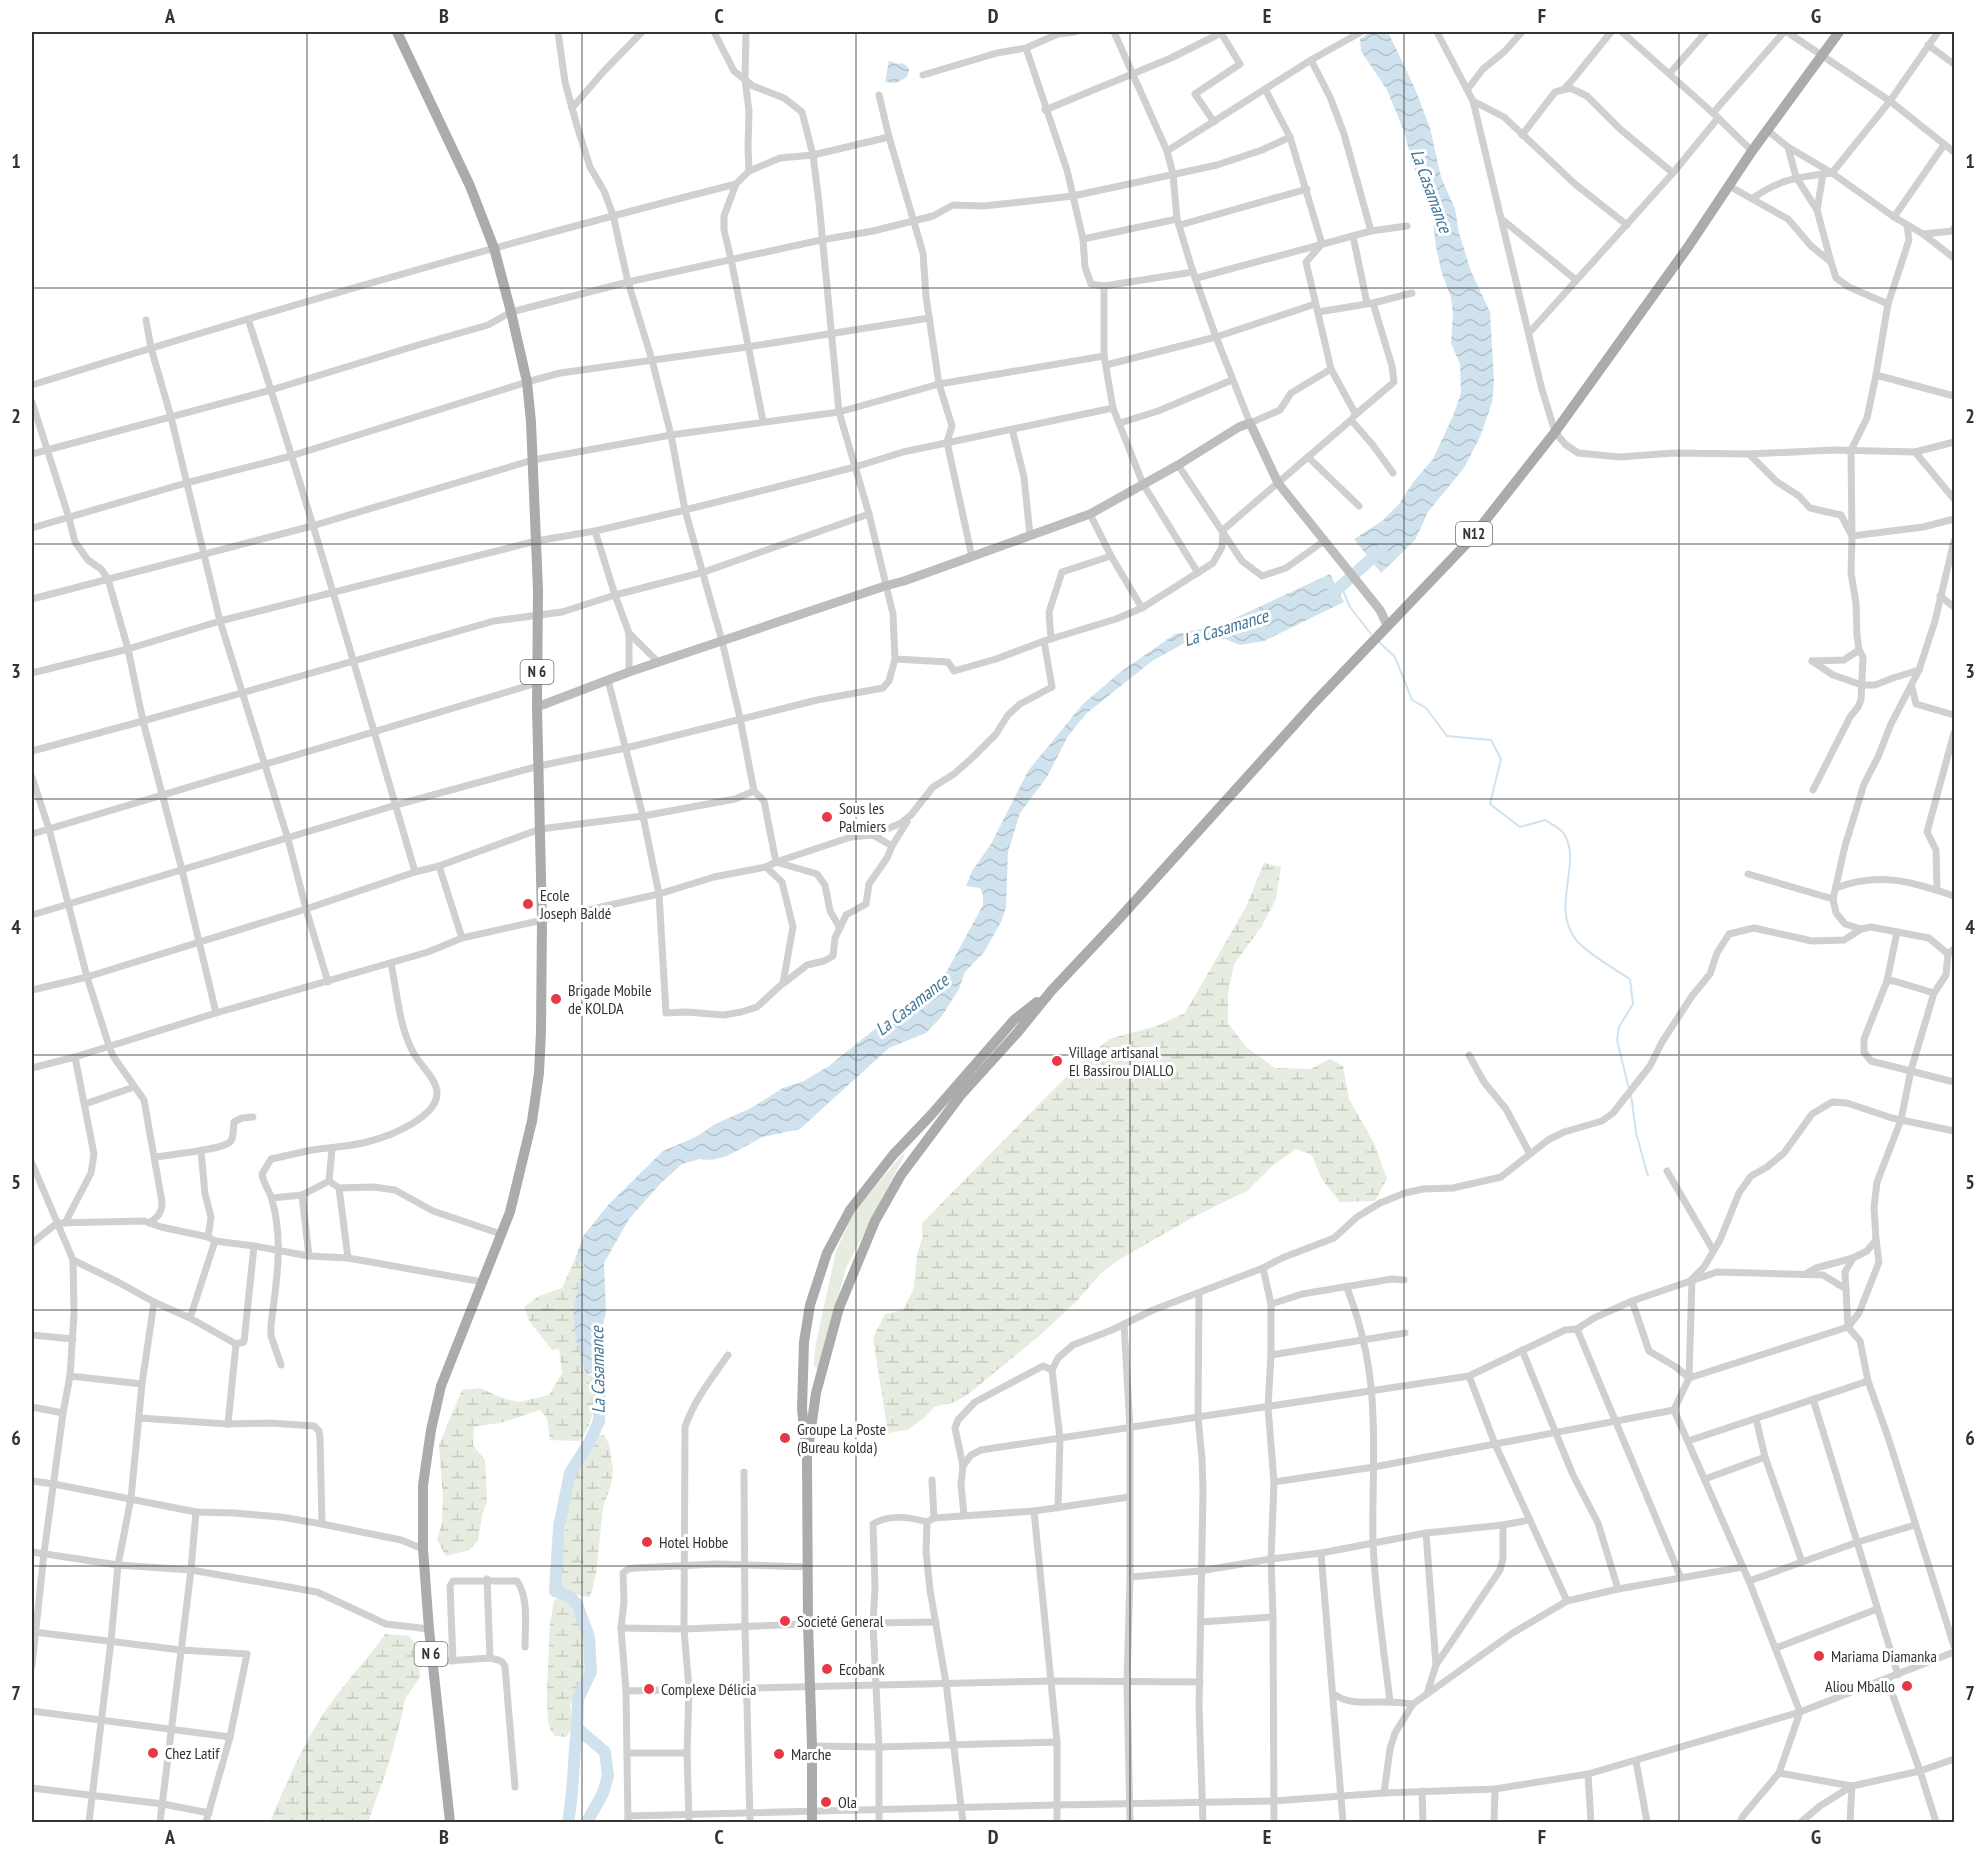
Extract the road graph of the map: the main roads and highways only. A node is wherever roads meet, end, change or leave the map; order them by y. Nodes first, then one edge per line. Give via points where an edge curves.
1 (397, 32) edge
2 (1839, 32) edge
3 (1052, 990) junction
4 (807, 1457) junction
5 (812, 1817) edge
6 (450, 1822) edge

1 - 6 main road, N 6 via 470,186 494,248 511,312 526,382 538,590 542,920 539,1073 510,1212 441,1386 423,1485 429,1629
2 - 3 main road, N12 via 1555,432 1470,540
3 - 4 main road via 960,1096 901,1175 875,1221 829,1340
3 - 4 main road via 1014,1020 893,1155 836,1234 810,1305 804,1342 802,1409
4 - 5 main road

